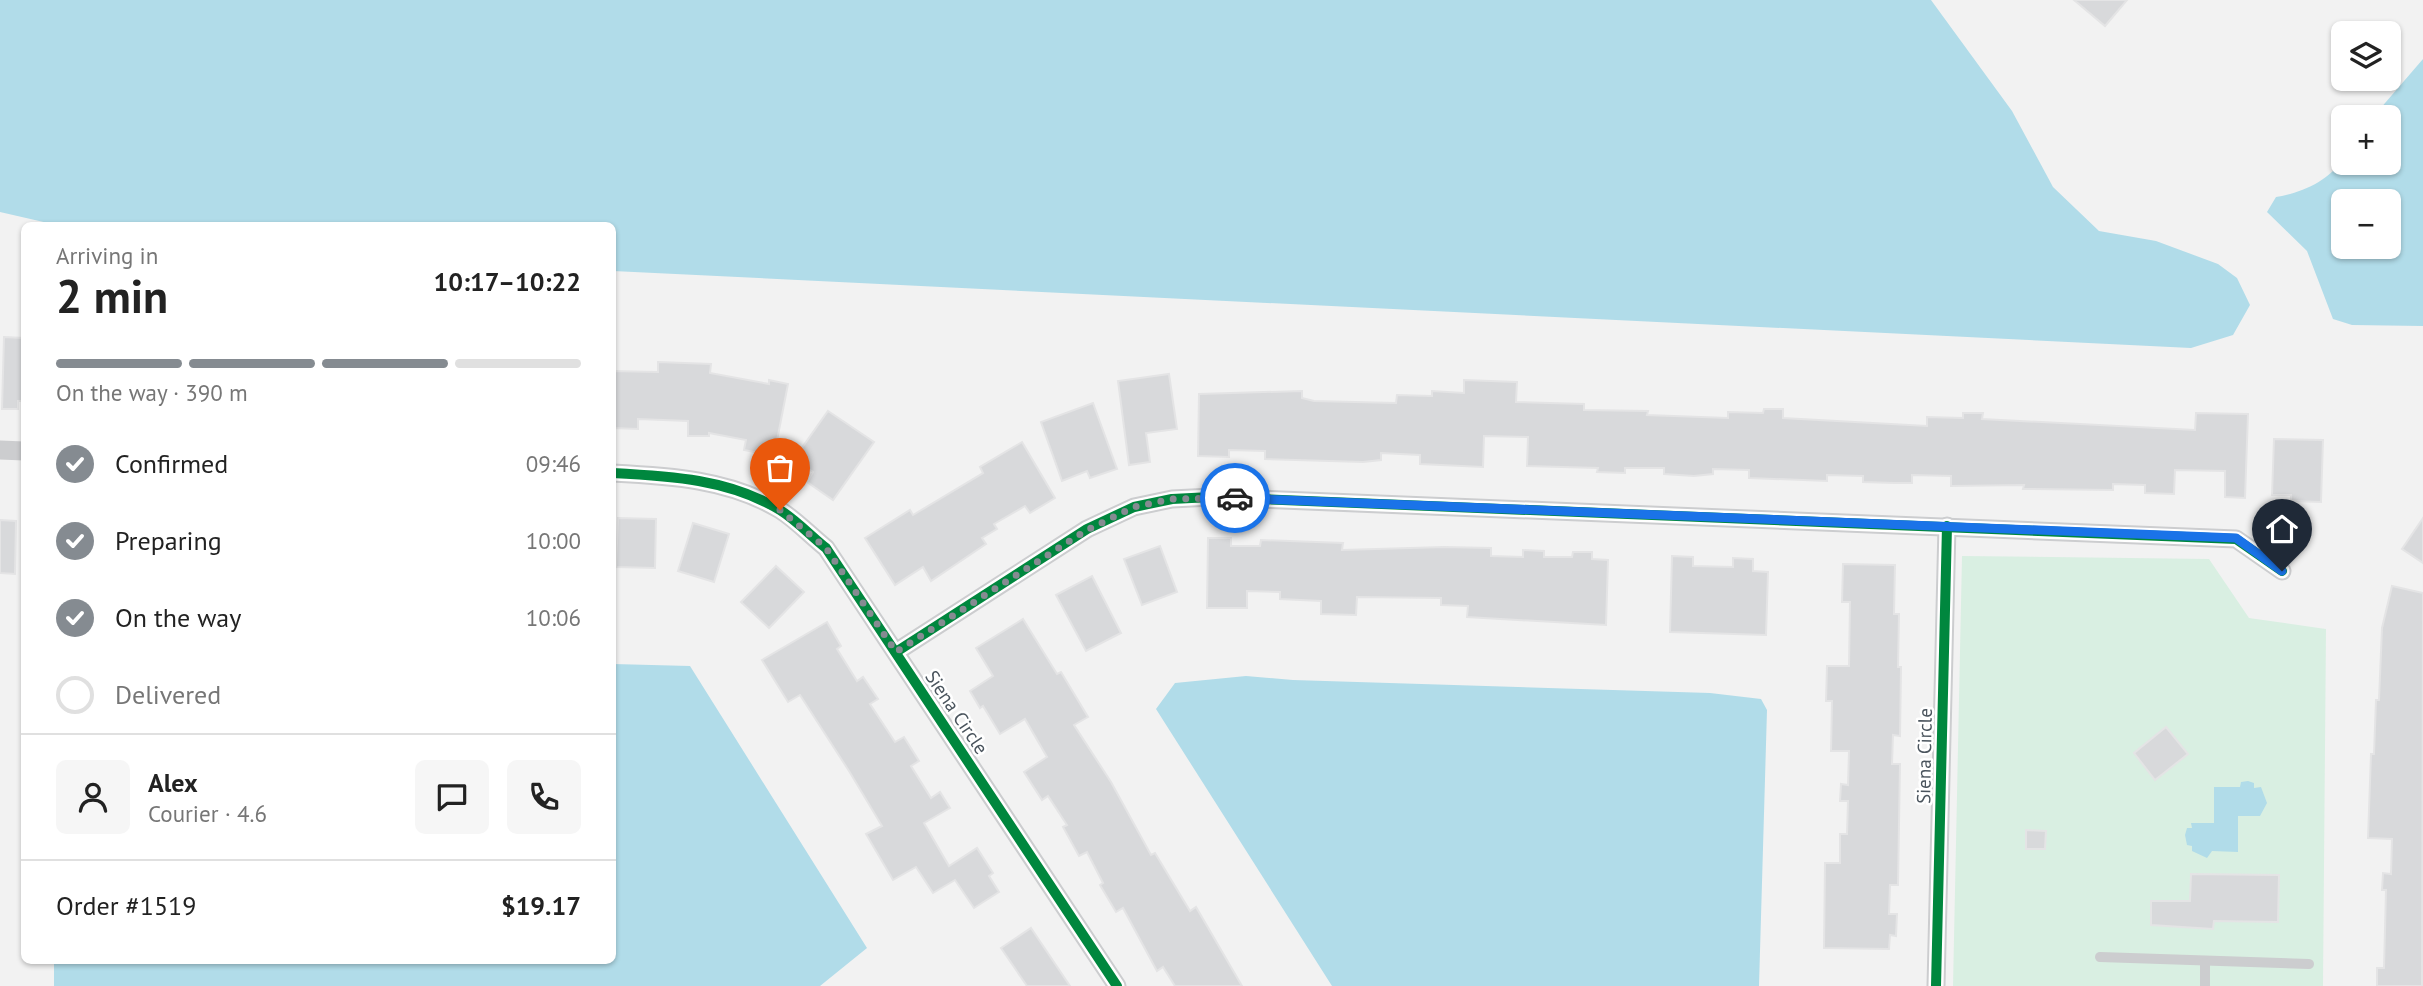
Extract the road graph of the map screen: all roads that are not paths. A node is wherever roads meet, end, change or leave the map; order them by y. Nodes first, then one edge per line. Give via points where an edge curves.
1 (0, 450) edge
2 (21, 451) edge
3 (616, 473) edge
4 (1947, 526) junction
5 (2282, 571) dead end
6 (896, 652) junction
7 (2100, 957) dead end
8 (2206, 962) junction
9 (2309, 964) dead end
10 (1117, 986) edge
11 (1936, 986) edge
12 (2205, 986) edge

1 - 2 street
3 - 6 street, Siena Circle via 676,476 733,489 780,510 826,548
4 - 5 street via 2236,538
4 - 6 street via 1172,499 1134,507 1087,530
4 - 11 street, Siena Circle
6 - 10 street, Siena Circle
7 - 8 lane
8 - 9 lane
8 - 12 lane

